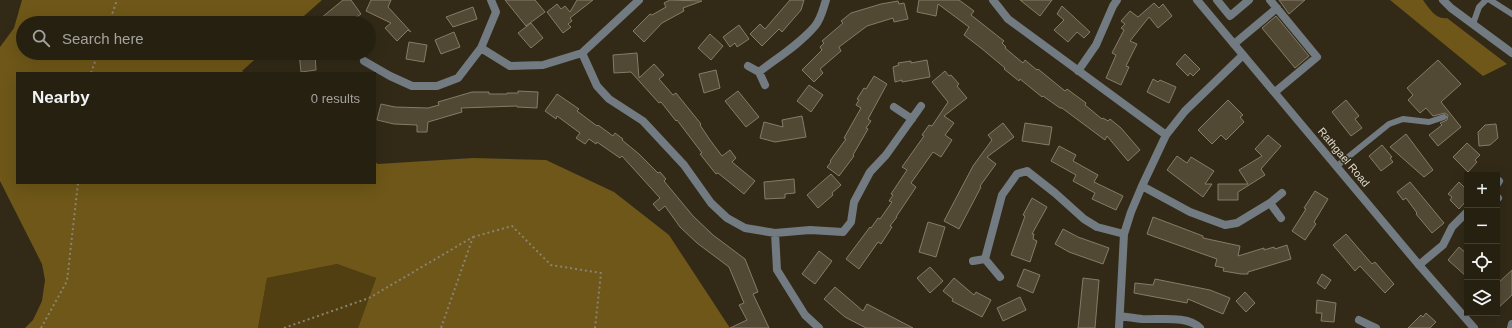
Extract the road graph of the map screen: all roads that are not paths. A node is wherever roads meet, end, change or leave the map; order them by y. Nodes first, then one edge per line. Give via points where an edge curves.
1 (491, 0) edge
2 (639, 0) edge
3 (826, 0) edge
4 (993, 0) edge
5 (1117, 0) edge
6 (1197, 0) edge
7 (1217, 0) edge
8 (1249, 0) edge
9 (1270, 0) edge
10 (1443, 0) edge
11 (1486, 0) edge
12 (1490, 0) edge
13 (1277, 8) junction
14 (1512, 14) edge
15 (1473, 24) junction
16 (1234, 44) junction
17 (481, 48) junction
18 (582, 53) junction
19 (1512, 53) edge
20 (1243, 55) junction
21 (364, 61) dead end
22 (748, 66) dead end
23 (1078, 71) junction
24 (759, 72) junction
25 (765, 85) dead end
26 (1275, 92) junction
27 (921, 106) dead end
28 (894, 107) dead end
29 (1444, 117) dead end
30 (912, 119) junction
31 (1166, 135) junction
32 (1337, 166) junction
33 (1142, 186) junction
34 (1282, 193) dead end
35 (1270, 203) junction
36 (1464, 215) edge
37 (1281, 218) dead end
38 (775, 233) junction
39 (1124, 234) junction
40 (985, 259) junction
41 (973, 261) dead end
42 (1419, 266) junction
43 (1000, 277) dead end
44 (1120, 316) junction
45 (1359, 320) dead end
46 (1512, 324) edge
47 (819, 328) edge
48 (1119, 328) edge
49 (1200, 328) edge
50 (1376, 328) edge
51 (1474, 328) edge
52 (1511, 328) edge

1 - 17 street via 496,12
2 - 18 street
3 - 24 street via 822,15 815,26
4 - 23 street via 1008,19
5 - 23 street via 1096,45
6 - 16 street, Rathgael Road
7 - 8 street via 1230,16
9 - 13 street
10 - 15 street
11 - 15 lane via 1479,7
12 - 14 lane
13 - 16 street
13 - 26 street via 1317,57
15 - 19 street
16 - 20 street, Rathgael Road
17 - 18 street via 510,66 543,65
17 - 21 street via 458,78 437,86 412,86
18 - 38 street via 597,86 609,99 643,121 684,165 711,203 727,218 745,228
20 - 26 street, Rathgael Road
20 - 31 street via 1186,111
22 - 24 street
23 - 31 street
24 - 25 street
26 - 32 street, Rathgael Road
27 - 30 street
28 - 30 street
29 - 32 lane via 1429,122 1403,119 1389,124
30 - 38 street via 870,172 854,202 851,222 843,232 810,230
31 - 33 street
32 - 42 street, Rathgael Road
33 - 35 street via 1190,212 1225,225 1237,223
33 - 39 street
34 - 35 street
35 - 37 street
36 - 42 street via 1452,227 1443,245
38 - 47 street via 778,270 805,315
39 - 40 street via 1097,227 1084,219 1027,171 1017,174 1002,195
39 - 44 street
40 - 41 street
40 - 43 street
42 - 51 street, Rathgael Road
44 - 48 street
44 - 49 street via 1175,319 1195,323
45 - 50 street
46 - 52 street

